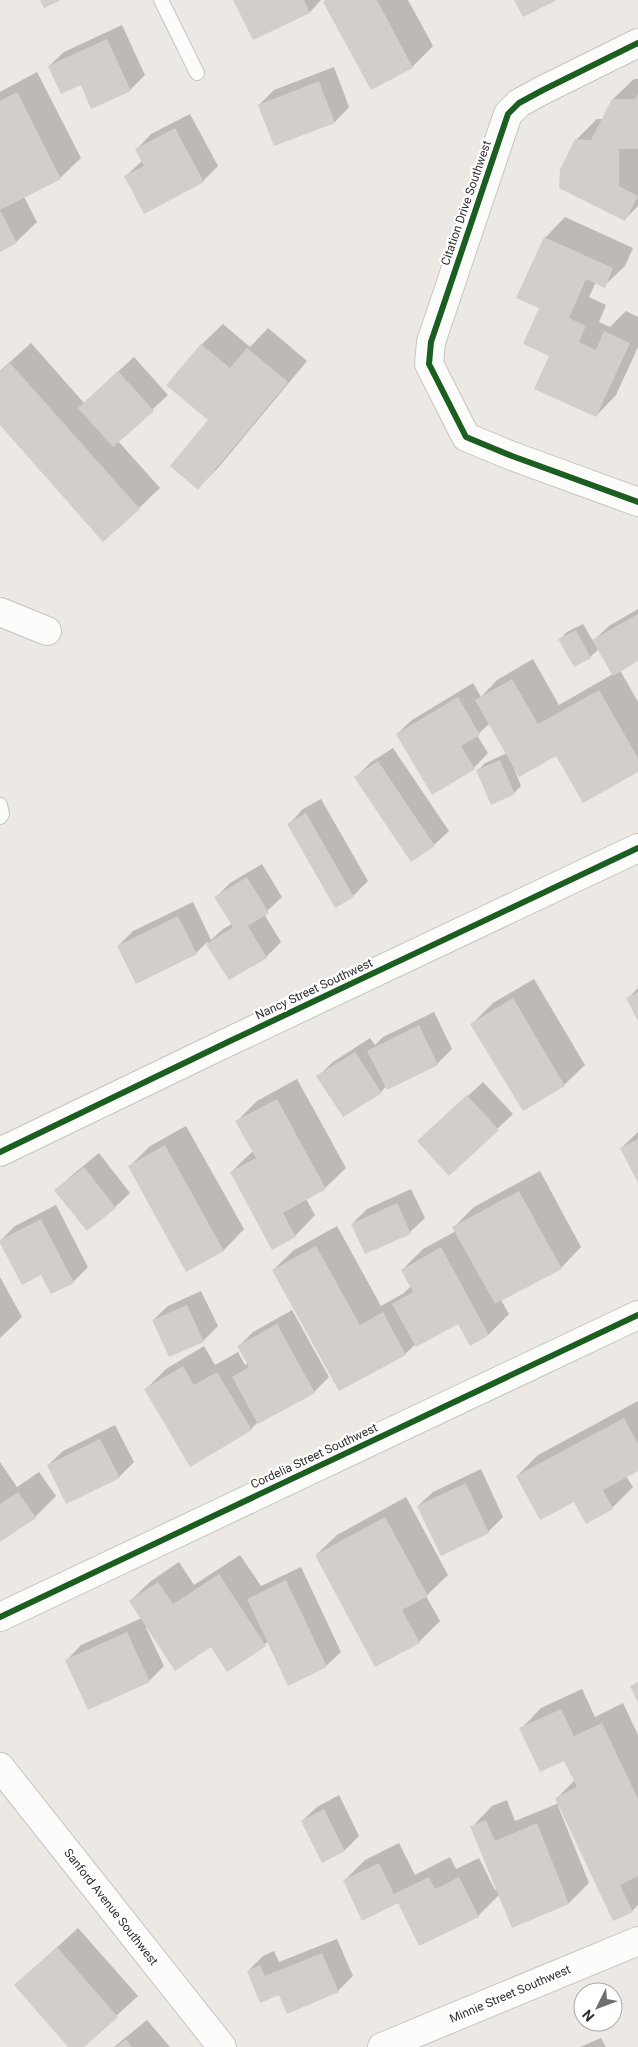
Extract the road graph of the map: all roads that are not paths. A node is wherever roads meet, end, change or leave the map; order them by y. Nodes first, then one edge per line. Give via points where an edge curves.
1 (161, 0) edge
2 (638, 43) edge
3 (197, 74) dead end
4 (638, 502) edge
5 (0, 612) edge
6 (47, 631) dead end
7 (0, 805) edge
8 (0, 817) edge
9 (638, 848) edge
10 (0, 1152) edge
11 (638, 1315) edge
12 (0, 1618) edge
13 (0, 1766) edge
14 (638, 1941) edge
15 (222, 2047) edge
16 (382, 2047) edge

1 - 3 lane
2 - 4 street, Citation Drive Southwest via 519,103 508,114 431,342 429,364 466,437
5 - 6 street
7 - 8 lane
9 - 10 street, Nancy Street Southwest
11 - 12 street, Cordelia Street Southwest
13 - 15 street, Sanford Avenue Southwest
14 - 16 street, Minnie Street Southwest

